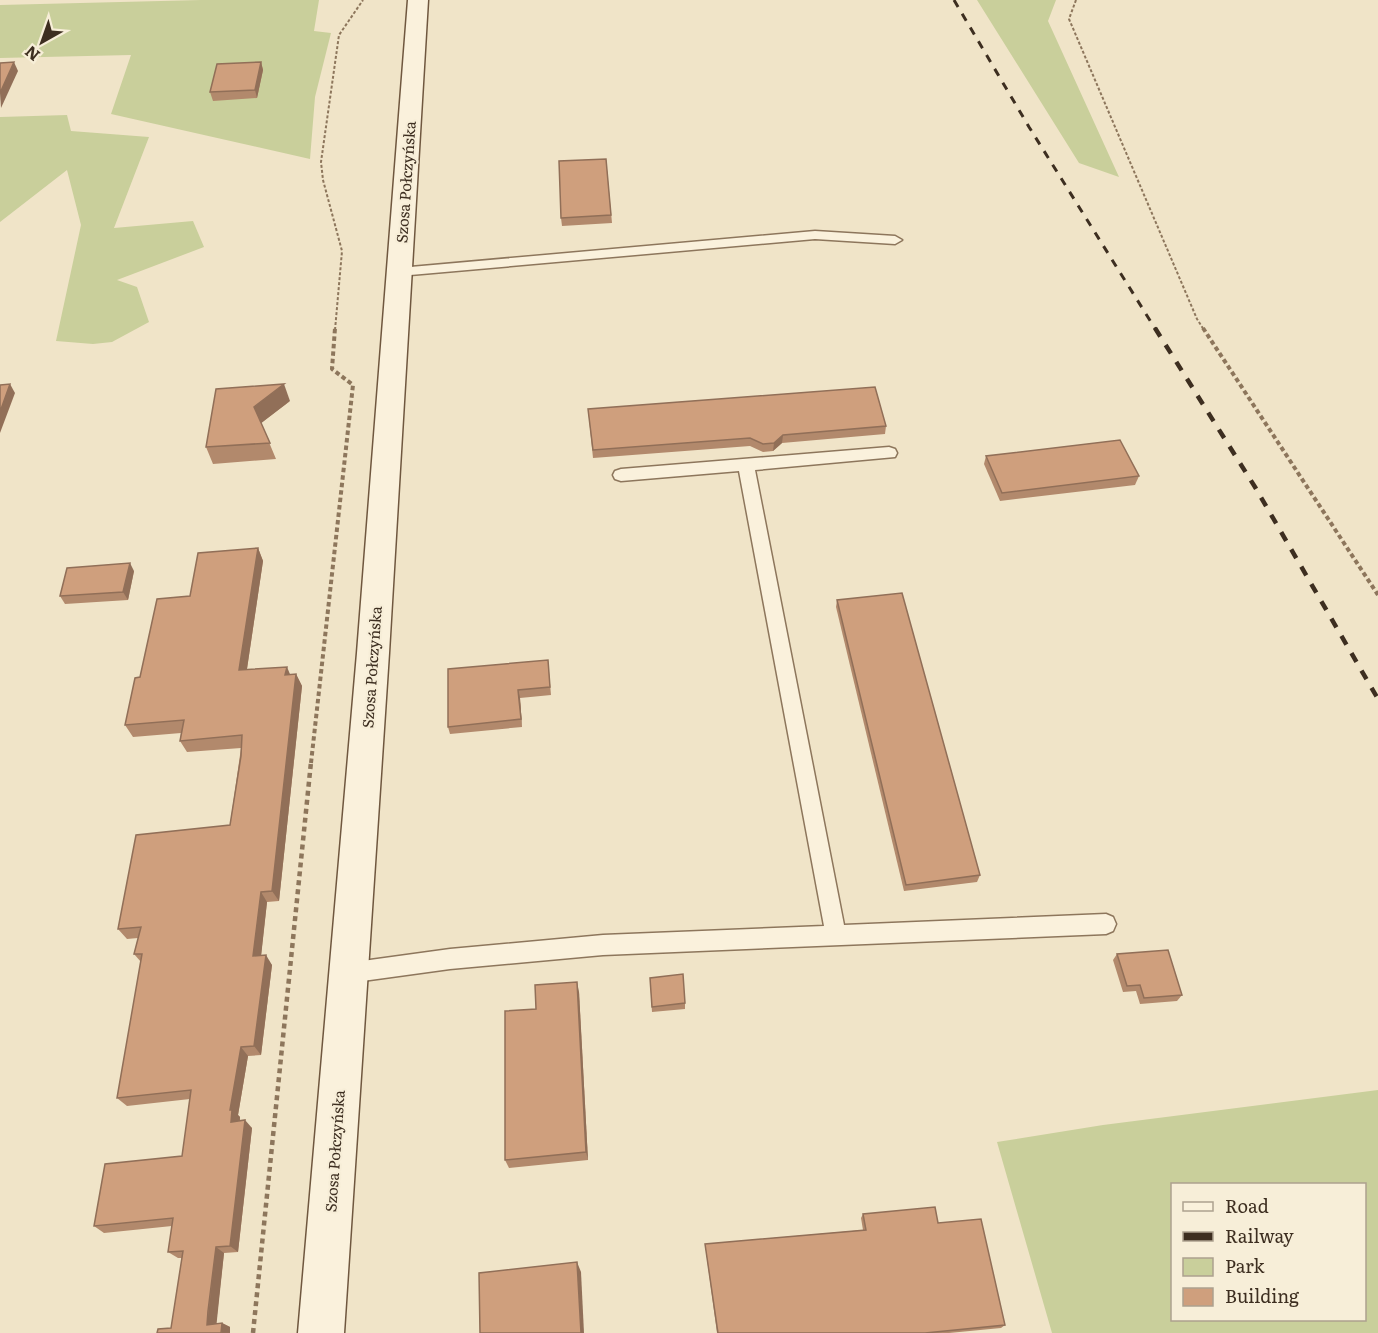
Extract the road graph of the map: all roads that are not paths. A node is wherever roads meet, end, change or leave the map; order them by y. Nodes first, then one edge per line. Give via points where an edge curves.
1 (418, 0) edge
2 (894, 240) dead end
3 (399, 272) junction
4 (889, 453) dead end
5 (746, 465) junction
6 (621, 475) dead end
7 (1106, 924) dead end
8 (836, 937) junction
9 (348, 973) junction
10 (321, 1333) edge

1 - 3 main road, Szosa Połczyńska
2 - 3 lane via 815,235
3 - 9 main road, Szosa Połczyńska
4 - 5 lane
5 - 6 lane
5 - 8 lane
7 - 8 lane
8 - 9 lane via 603,945
9 - 10 main road, Szosa Połczyńska

